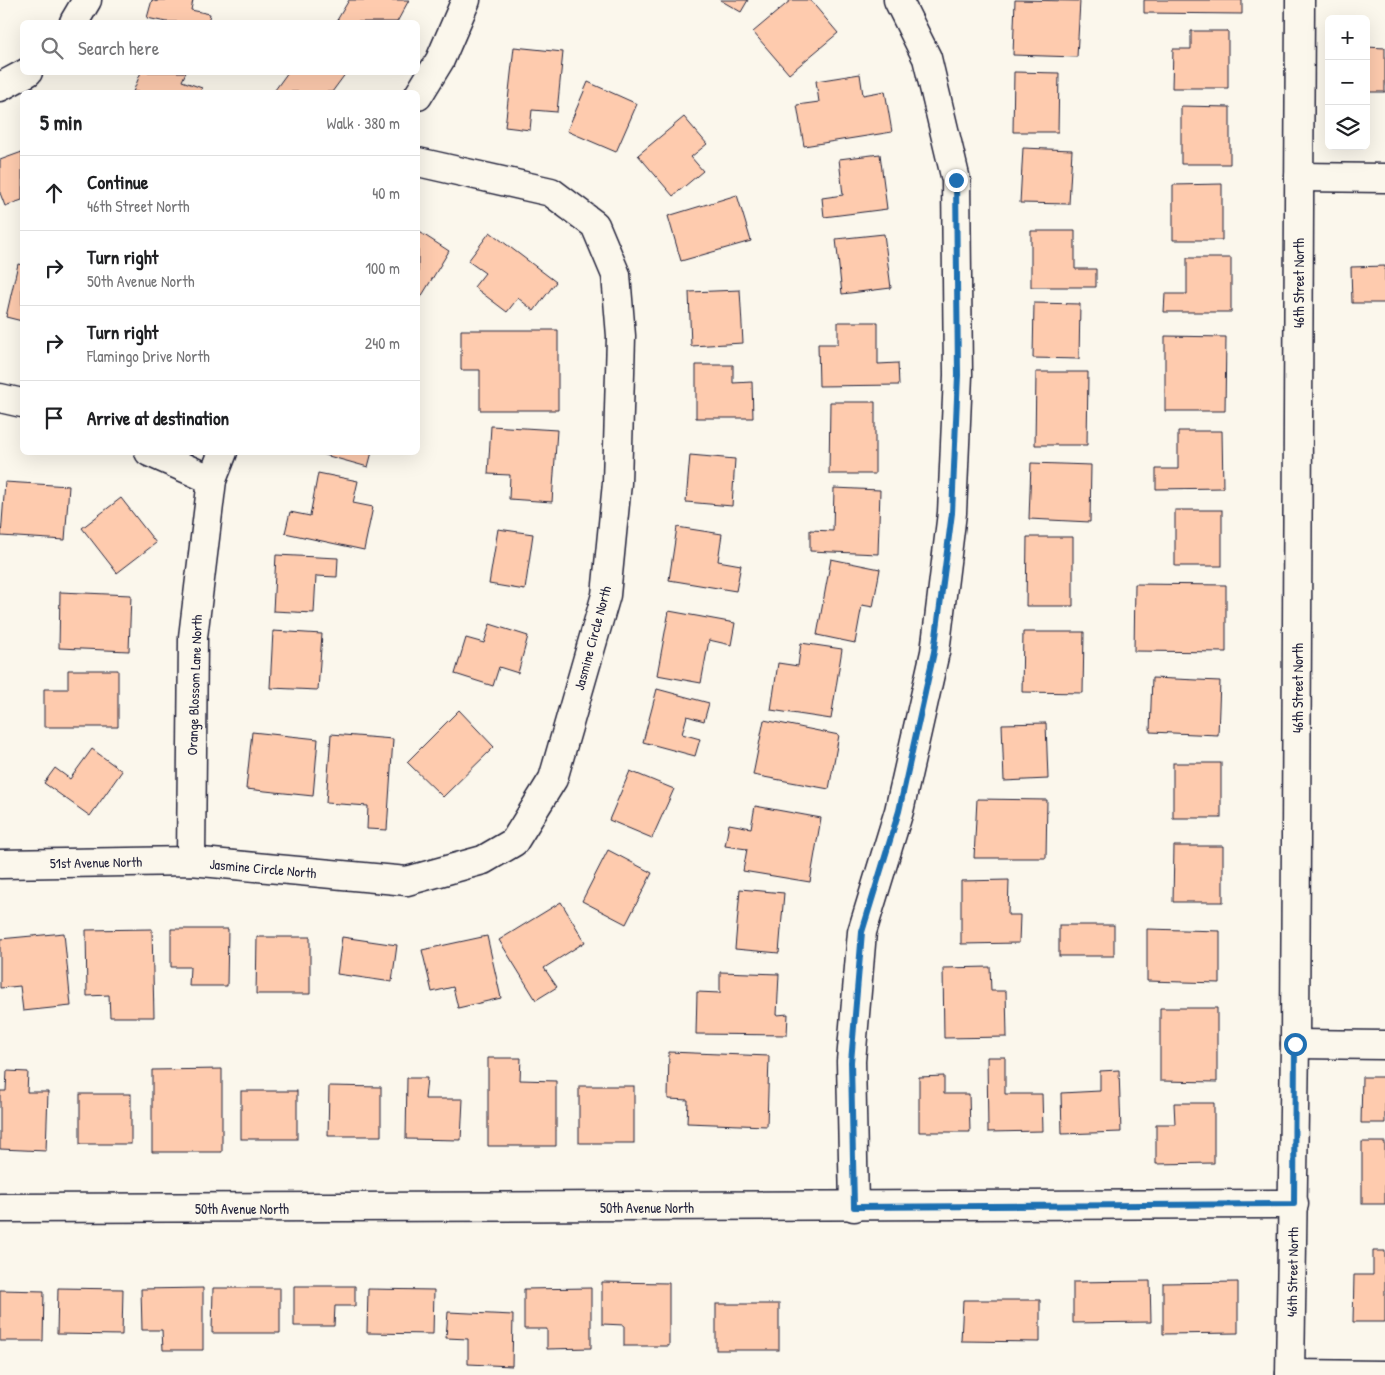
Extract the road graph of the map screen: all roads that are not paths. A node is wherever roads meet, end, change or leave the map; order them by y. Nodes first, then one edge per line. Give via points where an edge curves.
1 (87, 0) edge
2 (466, 0) edge
3 (898, 0) edge
4 (1300, 0) edge
5 (75, 20) edge
6 (22, 75) edge
7 (0, 87) edge
8 (420, 93) edge
9 (420, 162) edge
10 (1299, 177) junction
11 (1385, 178) edge
12 (0, 398) edge
13 (20, 403) edge
14 (156, 455) edge
15 (222, 455) edge
16 (212, 480) junction
17 (192, 861) junction
18 (0, 864) edge
19 (1295, 1044) junction
20 (1385, 1045) edge
21 (1294, 1204) junction
22 (854, 1207) junction
23 (0, 1208) edge
24 (1385, 1374) edge
25 (1290, 1375) edge

1 - 5 street
2 - 8 street via 440,60
3 - 22 street via 927,58 956,180 958,375 952,513 934,652 899,811 862,932 851,1062
4 - 10 street, 46th Street North
6 - 7 street
9 - 17 street, Jasmine Circle North via 552,192 595,225 616,275 621,336 617,483 606,595 553,779 514,842 483,860 407,881
10 - 11 street
10 - 19 street, 46th Street North
12 - 13 street
14 - 16 street
15 - 16 street, Orange Blossom Lane North
16 - 17 street, Orange Blossom Lane North via 193,637
17 - 18 street, 51st Avenue North
19 - 20 street
19 - 21 street, 46th Street North
21 - 22 street, 50th Avenue North
21 - 25 street, 46th Street North
22 - 23 street, 50th Avenue North
24 - 25 street

